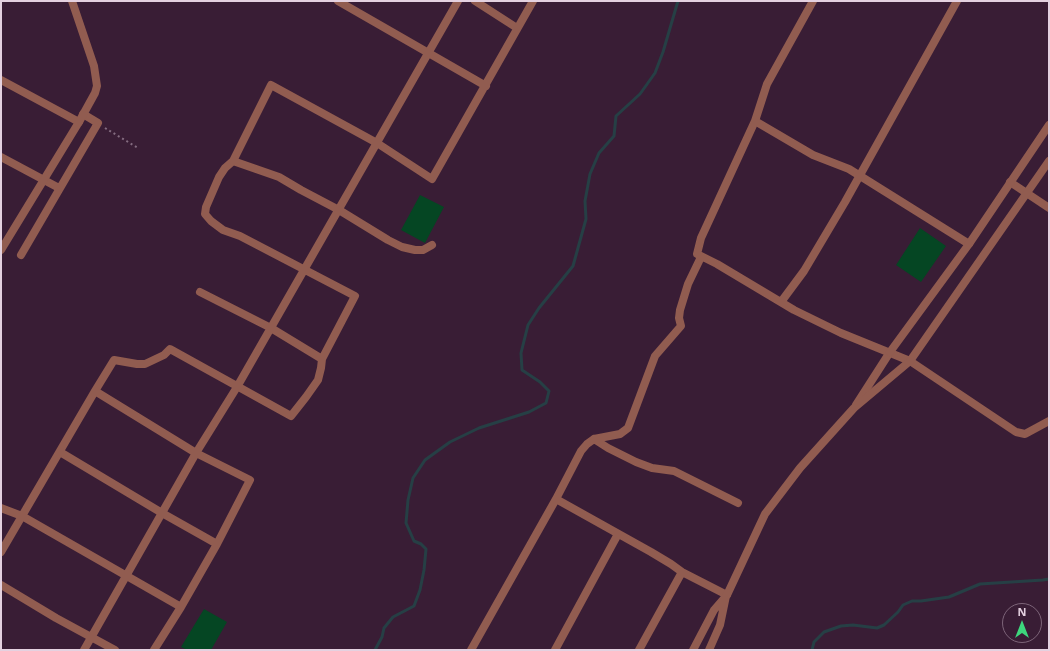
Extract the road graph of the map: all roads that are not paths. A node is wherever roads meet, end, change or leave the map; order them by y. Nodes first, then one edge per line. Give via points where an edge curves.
1 (72, 1) edge
2 (338, 1) edge
3 (458, 1) edge
4 (475, 1) edge
5 (533, 1) edge
6 (813, 1) edge
7 (957, 1) edge
8 (517, 28) junction
9 (429, 52) junction
10 (1, 80) edge
11 (486, 86) junction
12 (83, 114) junction
13 (755, 121) junction
14 (79, 122) junction
15 (1049, 125) edge
16 (377, 143) junction
17 (1, 157) edge
18 (233, 161) junction
19 (1049, 161) edge
20 (860, 175) junction
21 (43, 179) junction
22 (1010, 182) junction
23 (59, 188) junction
24 (1028, 194) junction
25 (1049, 208) edge
26 (339, 210) junction
27 (969, 244) junction
28 (432, 245) dead end
29 (1, 250) edge
30 (21, 255) dead end
31 (701, 256) junction
32 (305, 270) junction
33 (200, 292) dead end
34 (782, 302) junction
35 (270, 328) junction
36 (890, 352) junction
37 (322, 359) junction
38 (910, 361) junction
39 (237, 387) junction
40 (95, 391) junction
41 (854, 408) junction
42 (1049, 421) edge
43 (594, 439) junction
44 (60, 452) junction
45 (196, 452) junction
46 (556, 499) junction
47 (738, 503) dead end
48 (1, 508) edge
49 (162, 513) junction
50 (22, 516) junction
51 (618, 534) junction
52 (217, 544) junction
53 (1, 552) edge
54 (682, 572) junction
55 (127, 576) junction
56 (1, 585) edge
57 (726, 595) junction
58 (181, 607) junction
59 (91, 638) junction
60 (84, 650) edge
61 (115, 650) edge
62 (154, 650) edge
63 (471, 650) edge
64 (555, 650) edge
65 (639, 650) edge
66 (694, 650) edge
67 (709, 650) edge

1 - 12 street via 97,77 95,93
2 - 9 street
3 - 9 street
4 - 8 street
5 - 8 street
6 - 13 street via 767,84
7 - 20 street
8 - 11 street
9 - 11 street
9 - 16 street
10 - 14 street
11 - 16 street via 432,179
12 - 14 street
12 - 23 street via 98,123
13 - 20 street via 813,155
13 - 31 street via 701,238 698,254
14 - 21 street
15 - 22 street
16 - 18 street via 271,85
16 - 26 street
17 - 21 street
18 - 26 street via 279,177
18 - 32 street via 219,177 205,214 222,230 240,236
19 - 24 street
20 - 27 street
20 - 34 street via 804,271
21 - 23 street
21 - 29 street
22 - 24 street
22 - 27 street
23 - 30 street
24 - 25 street
24 - 38 street
26 - 28 street via 402,247 423,250
26 - 32 street
27 - 36 street
31 - 34 street
31 - 43 street via 680,310 680,326 655,356 628,428 620,434
32 - 35 street
32 - 37 street via 355,296
33 - 35 street
34 - 36 street via 841,333
35 - 37 street
35 - 39 street
36 - 38 street
36 - 41 street
37 - 39 street via 318,380 291,416
38 - 41 street
38 - 42 street via 1016,432 1025,434
39 - 40 street via 170,349 164,355 145,364 114,360
39 - 45 street
40 - 44 street
40 - 45 street
41 - 57 street via 800,468 765,514
43 - 46 street via 582,451
43 - 47 street via 636,462 652,468 674,471
44 - 49 street
44 - 50 street
45 - 49 street
45 - 52 street via 250,480
46 - 51 street
46 - 63 street
48 - 50 street
49 - 52 street
49 - 55 street
50 - 53 street
50 - 55 street
51 - 54 street
51 - 64 street
52 - 58 street
54 - 57 street
54 - 65 street
55 - 58 street
55 - 59 street
56 - 59 street
57 - 66 street via 714,610
57 - 67 street via 720,625
58 - 62 street
59 - 60 street
59 - 61 street

